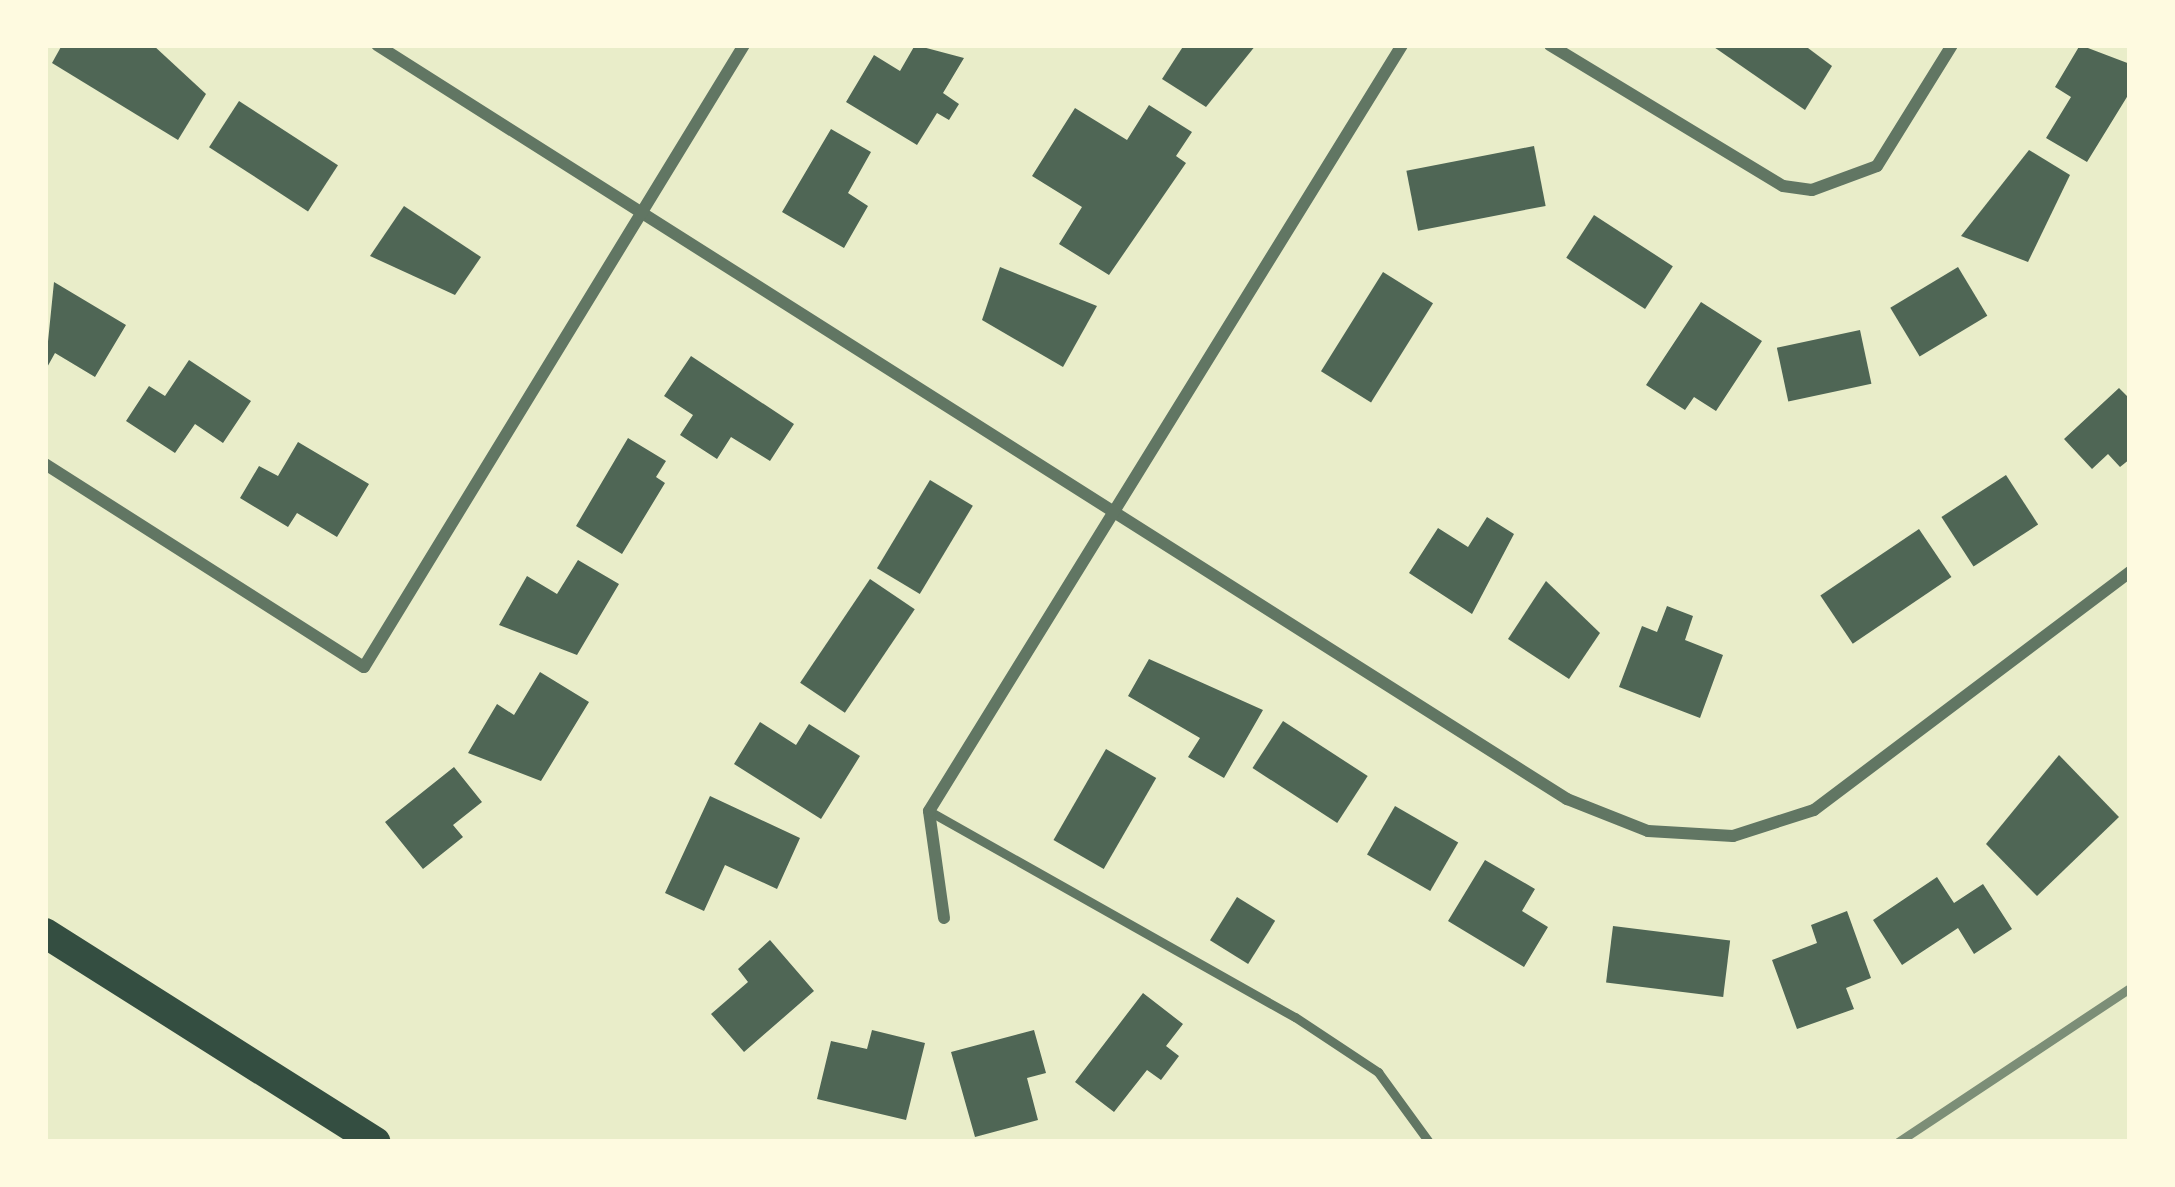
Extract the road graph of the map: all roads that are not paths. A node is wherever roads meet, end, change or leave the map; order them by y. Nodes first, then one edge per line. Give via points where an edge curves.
1 (376, 45) edge
2 (744, 45) edge
3 (1402, 45) edge
4 (1550, 45) edge
5 (1952, 45) edge
6 (643, 212) junction
7 (45, 464) edge
8 (1118, 513) junction
9 (2130, 572) edge
10 (929, 811) junction
11 (944, 918) dead end
12 (45, 933) edge
13 (375, 1142) edge
14 (1429, 1142) edge

1 - 6 street
2 - 6 street
3 - 8 street
4 - 5 street via 1783,186 1812,190 1877,166
6 - 7 street via 364,667
6 - 8 street
8 - 9 street via 1568,799 1648,831 1705,838 1814,810
8 - 10 street
10 - 11 street
10 - 14 lane via 1295,1017 1378,1072
12 - 13 main road

